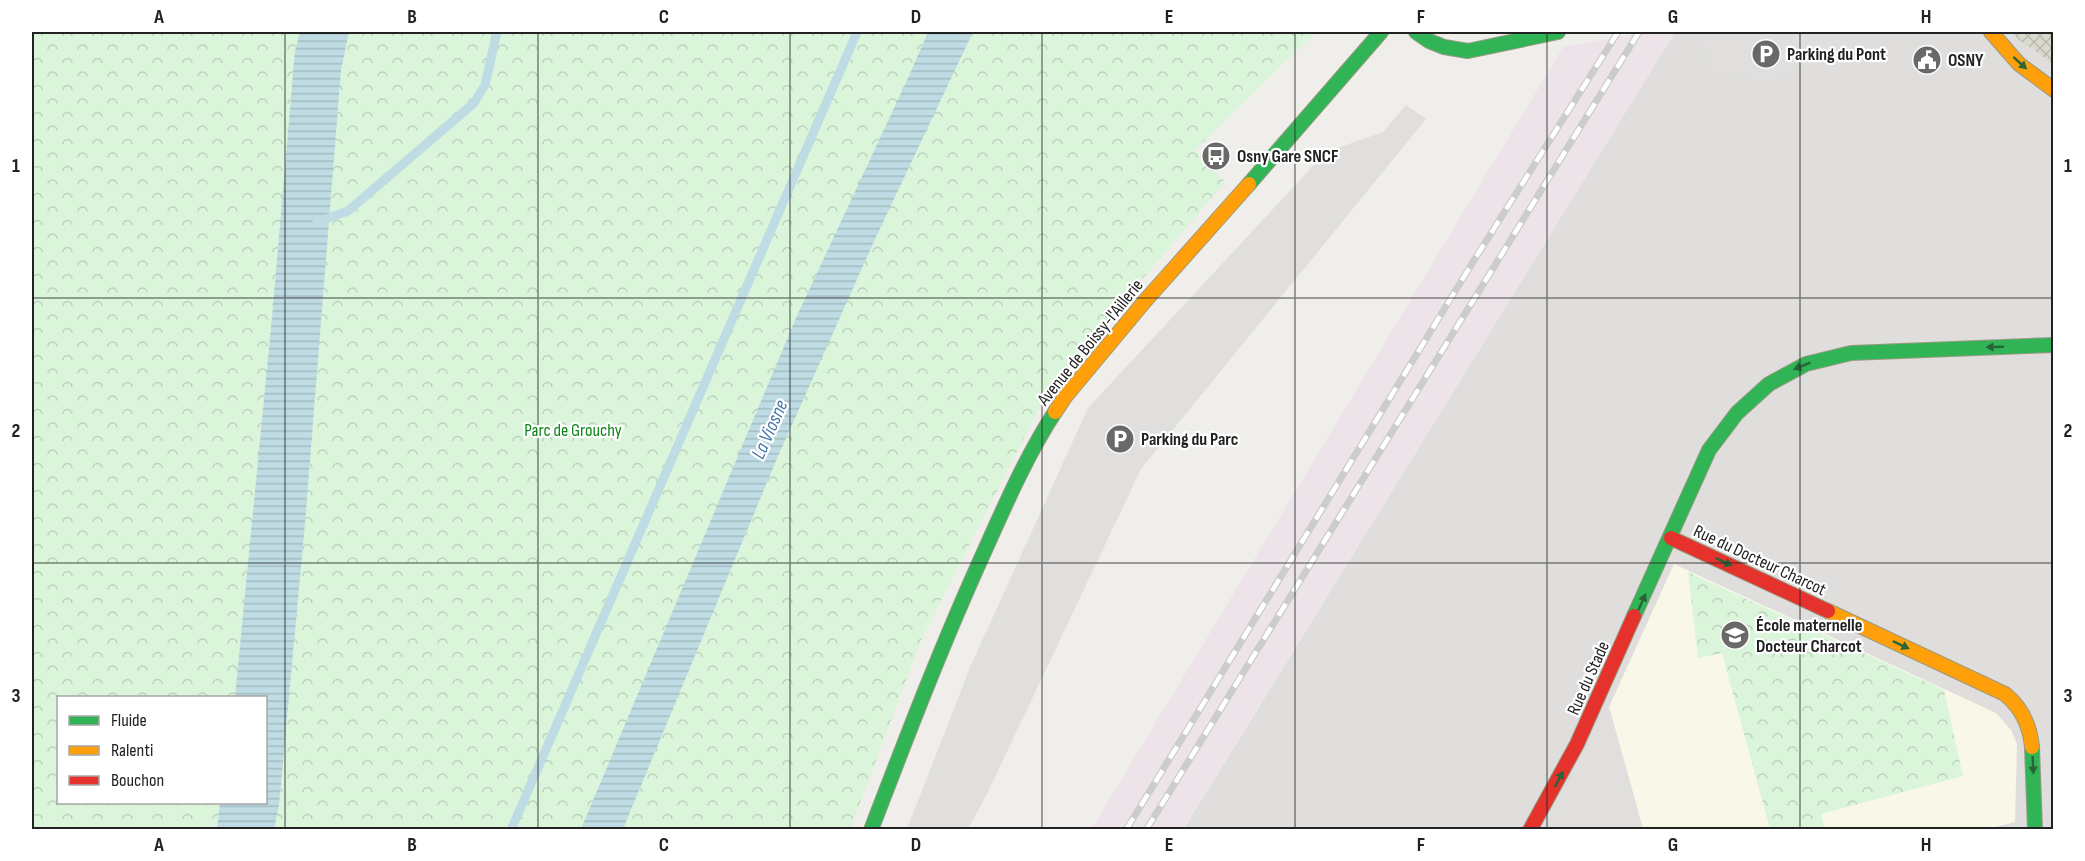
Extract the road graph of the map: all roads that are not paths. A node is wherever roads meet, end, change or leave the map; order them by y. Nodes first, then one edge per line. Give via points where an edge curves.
1 (1381, 32) edge
2 (1416, 32) edge
3 (1512, 32) edge
4 (1558, 32) edge
5 (1991, 32) edge
6 (1495, 44) junction
7 (2054, 90) edge
8 (2054, 345) edge
9 (1671, 538) junction
10 (871, 830) edge
11 (1530, 830) edge
12 (2035, 830) edge

1 - 10 street, Avenue de Boissy-l'Aillerie via 1088,368 1049,422 949,629
2 - 6 street via 1440,47 1459,51
3 - 6 street
4 - 6 street
5 -> 7 street via 2019,64
8 -> 9 street, Rue du Docteur Charcot via 1851,353 1797,367 1772,382 1728,421 1709,450
11 -> 9 street, Rue du Stade via 1577,744
9 -> 12 street, Rue du Docteur Charcot via 2015,702 2030,730

